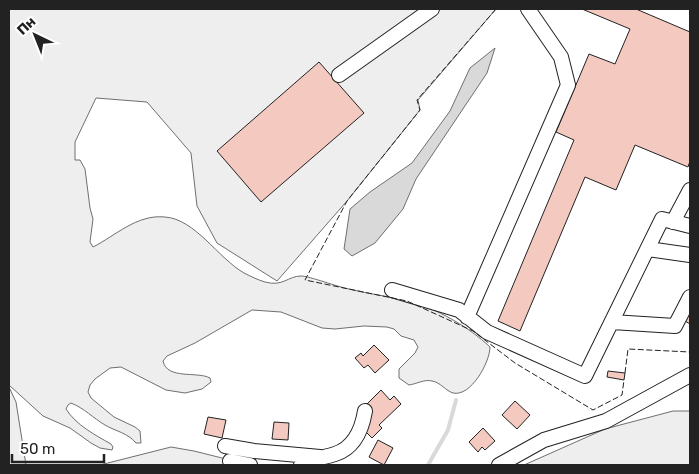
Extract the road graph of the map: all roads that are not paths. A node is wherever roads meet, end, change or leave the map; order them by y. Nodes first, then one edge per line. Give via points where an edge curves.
1 (432, 9) edge
2 (528, 9) edge
3 (339, 75) dead end
4 (690, 190) edge
5 (673, 222) junction
6 (690, 226) edge
7 (648, 249) junction
8 (690, 254) edge
9 (392, 290) dead end
10 (690, 298) edge
11 (467, 316) junction
12 (612, 322) junction
13 (690, 375) edge
14 (365, 411) dead end
15 (225, 446) dead end
16 (320, 457) junction
17 (230, 461) dead end
18 (250, 465) edge
19 (301, 465) edge
20 (499, 465) edge

1 - 3 street
2 - 11 street via 561,57 568,85
4 - 5 street
5 - 6 street
5 - 7 street via 662,219
7 - 8 street
7 - 12 street
9 - 11 street via 459,310
10 - 12 street via 675,326
11 - 12 street via 487,332 585,376
13 - 20 street via 606,421 544,440
14 - 16 street via 362,429 350,444 336,454
15 - 16 street
16 - 19 street
17 - 18 street

